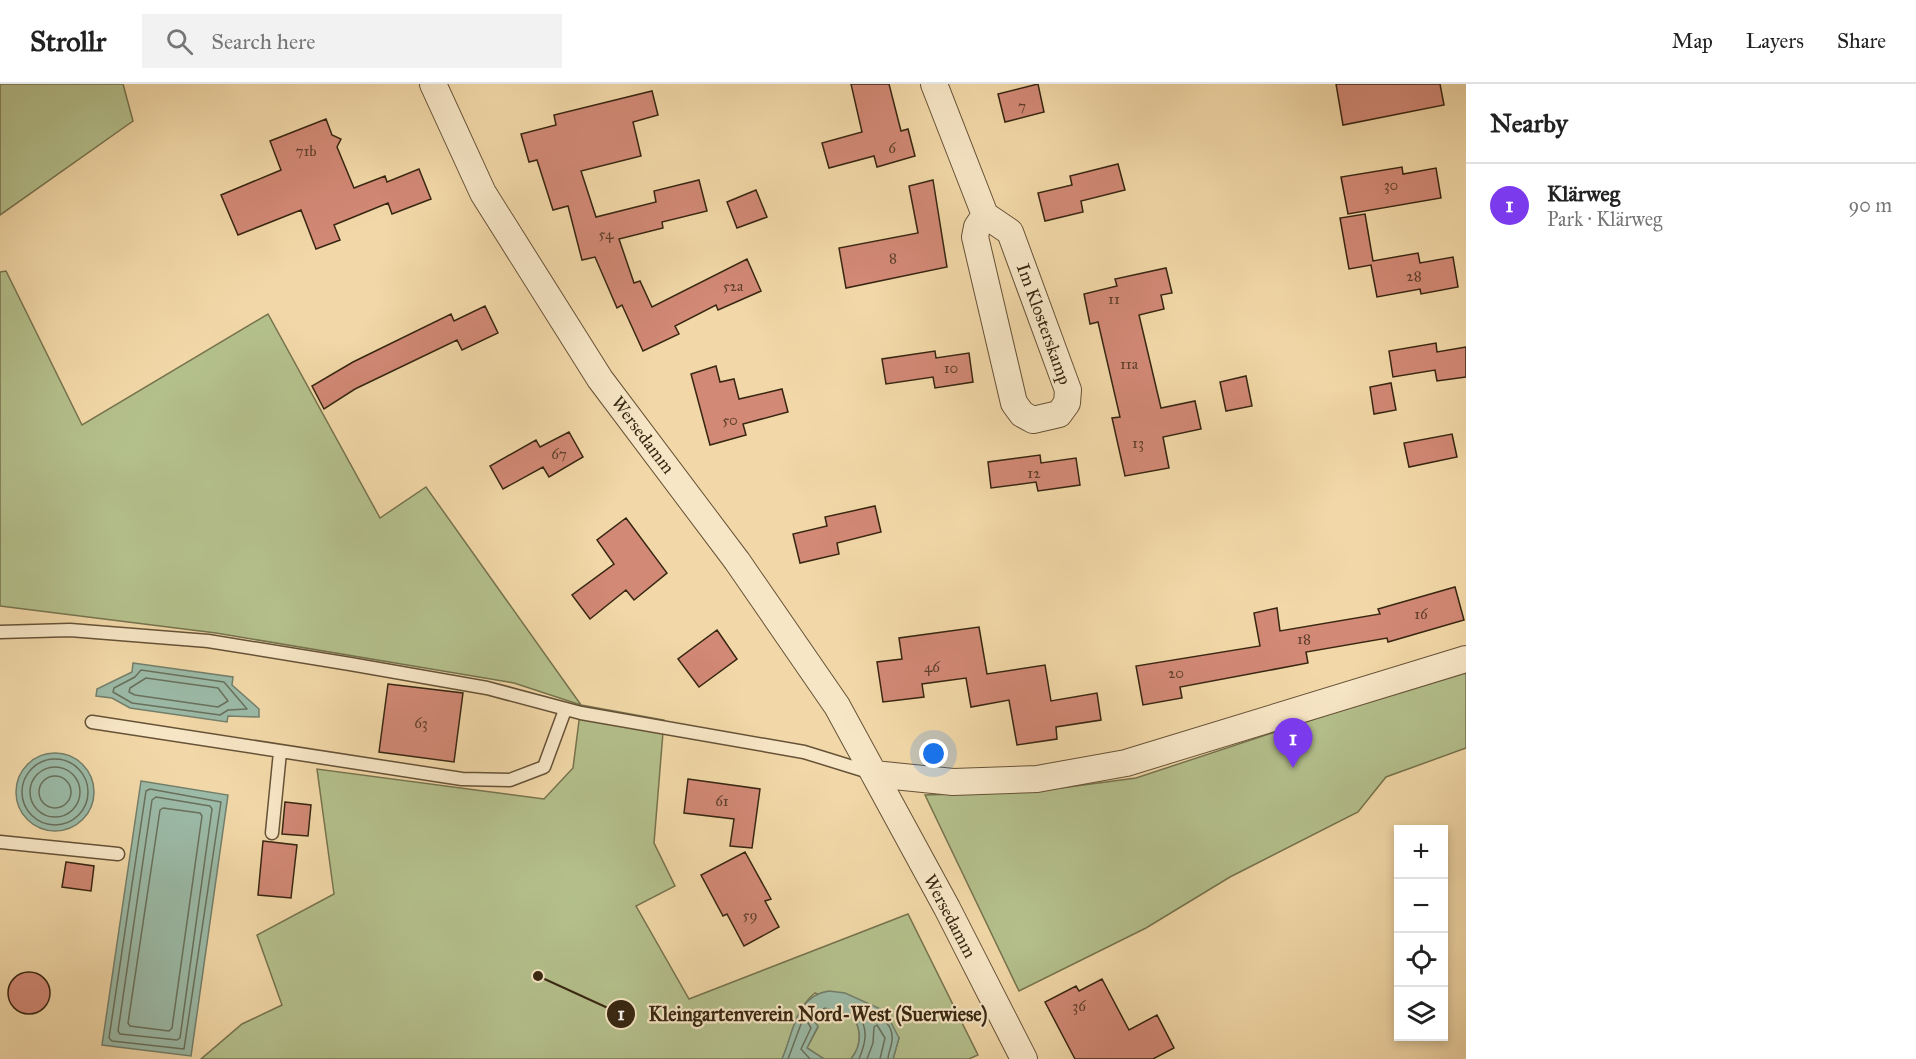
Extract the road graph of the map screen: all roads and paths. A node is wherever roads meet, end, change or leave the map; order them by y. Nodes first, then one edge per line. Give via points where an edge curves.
1 (433, 84) edge
2 (934, 84) edge
3 (985, 215) junction
4 (0, 632) edge
5 (1466, 659) edge
6 (565, 710) junction
7 (92, 722) dead end
8 (280, 752) junction
9 (874, 774) junction
10 (272, 833) dead end
11 (0, 842) edge
12 (118, 854) dead end
13 (1024, 1059) edge

1 - 9 street, Wersedamm via 483,193 600,379 738,561 837,706
2 - 3 street
3 - 3 street, Im Klosterskamp via 975,237 1014,403 1022,414 1034,420 1059,414 1067,403 1068,390 1010,232
4 - 6 lane via 70,630 208,641 487,688
5 - 9 street via 1126,763 1037,778 965,782
6 - 8 lane via 544,767 510,780 462,778
6 - 9 lane via 804,752
7 - 8 lane
8 - 10 lane
9 - 13 street, Wersedamm
11 - 12 lane

